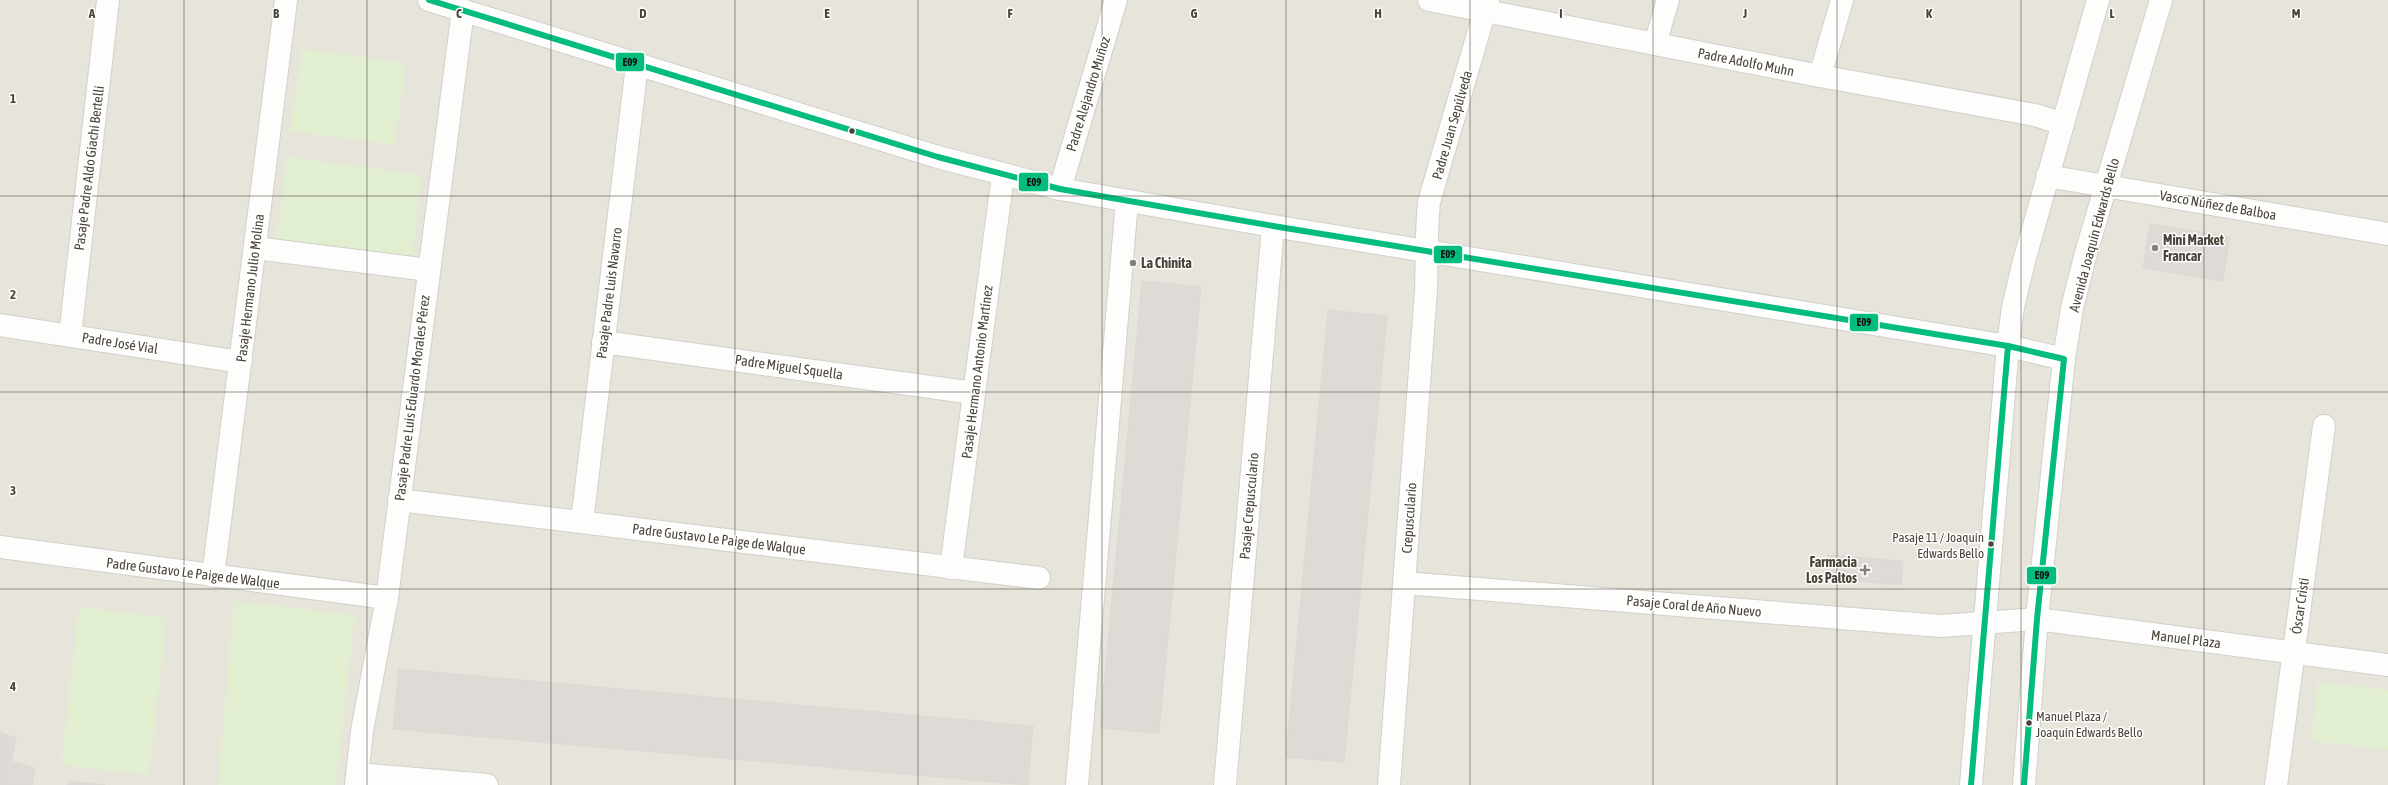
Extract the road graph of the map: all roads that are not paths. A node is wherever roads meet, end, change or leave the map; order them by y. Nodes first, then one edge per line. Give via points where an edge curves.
1 (108, 0) edge
2 (286, 0) edge
3 (428, 0) edge
4 (1116, 0) edge
5 (1429, 0) edge
6 (1668, 0) edge
7 (1842, 0) edge
8 (2098, 0) edge
9 (2161, 0) edge
10 (1486, 6) edge
11 (462, 10) junction
12 (1655, 44) junction
13 (637, 65) junction
14 (1820, 76) junction
15 (2063, 124) junction
16 (1003, 176) junction
17 (2047, 176) junction
18 (2106, 186) junction
19 (1060, 189) junction
20 (1127, 201) junction
21 (1273, 226) junction
22 (2388, 234) edge
23 (255, 248) junction
24 (1428, 251) junction
25 (429, 270) junction
26 (0, 325) edge
27 (70, 336) junction
28 (604, 342) junction
29 (2008, 346) junction
30 (2064, 359) junction
31 (241, 362) junction
32 (974, 393) junction
33 (2324, 426) dead end
34 (399, 500) junction
35 (582, 522) junction
36 (0, 547) edge
37 (951, 568) junction
38 (213, 576) junction
39 (1038, 578) dead end
40 (1404, 583) junction
41 (387, 598) junction
42 (2038, 619) junction
43 (1984, 622) junction
44 (2294, 653) junction
45 (2388, 665) edge
46 (356, 780) edge
47 (487, 785) edge
48 (1077, 785) edge
49 (1225, 785) edge
50 (1389, 785) edge
51 (1971, 785) edge
52 (2024, 785) edge
53 (2276, 785) edge

1 - 27 street, Pasaje Padre Aldo Giachi Bertelli
2 - 23 street, Pasaje Hermano Julio Molina
3 - 11 street
4 - 19 street, Padre Alejandro Muñoz
5 - 10 street, Padre Adolfo Muhn
6 - 12 street
7 - 14 street
8 - 15 street
9 - 18 street, Avenida Joaquín Edwards Bello
10 - 12 street, Padre Adolfo Muhn
10 - 24 street, Padre Juan Sepúlveda via 1429,202 1426,227
11 - 13 street
11 - 25 street, Pasaje Padre Luis Eduardo Morales Pérez
12 - 14 street, Padre Adolfo Muhn
13 - 16 street
13 - 28 street, Pasaje Padre Luis Navarro
14 - 15 street, Padre Adolfo Muhn via 2035,115
15 - 17 street
16 - 19 street
16 - 32 street, Pasaje Hermano Antonio Martínez
17 - 18 street, Vasco Núñez de Balboa
17 - 29 street via 2019,284
18 - 22 street, Vasco Núñez de Balboa
18 - 30 street, Avenida Joaquín Edwards Bello via 2078,280
19 - 20 street
20 - 21 street
20 - 48 street
21 - 24 street
21 - 49 street, Pasaje Crepusculario
23 - 25 street
23 - 31 street, Pasaje Hermano Julio Molina
24 - 29 street
24 - 40 street, Crepusculario
25 - 34 street, Pasaje Padre Luis Eduardo Morales Pérez
26 - 27 street, Padre José Vial
27 - 31 street, Padre José Vial
28 - 32 street, Padre Miguel Squella
28 - 35 street, Pasaje Padre Luis Navarro
29 - 30 street
29 - 43 street
30 - 42 street, Avenida Joaquín Edwards Bello
31 - 38 street, Pasaje Hermano Julio Molina
32 - 37 street, Pasaje Hermano Antonio Martínez
33 - 44 street, Óscar Cristi
34 - 35 street, Padre Gustavo Le Paige de Walque
34 - 41 street, Pasaje Padre Luis Eduardo Morales Pérez
35 - 37 street, Padre Gustavo Le Paige de Walque
36 - 38 street, Padre Gustavo Le Paige de Walque
37 - 39 street, Padre Gustavo Le Paige de Walque
38 - 41 street, Padre Gustavo Le Paige de Walque
40 - 43 street, Pasaje Coral de Año Nuevo via 1941,626
40 - 50 street, Crepusculario
41 - 46 street, Pasaje Padre Luis Eduardo Morales Pérez
42 - 43 street, Manuel Plaza
42 - 44 street, Manuel Plaza
42 - 52 street, Avenida Joaquín Edwards Bello
43 - 51 street
44 - 45 street, Manuel Plaza
44 - 53 street, Óscar Cristi
46 - 47 street

